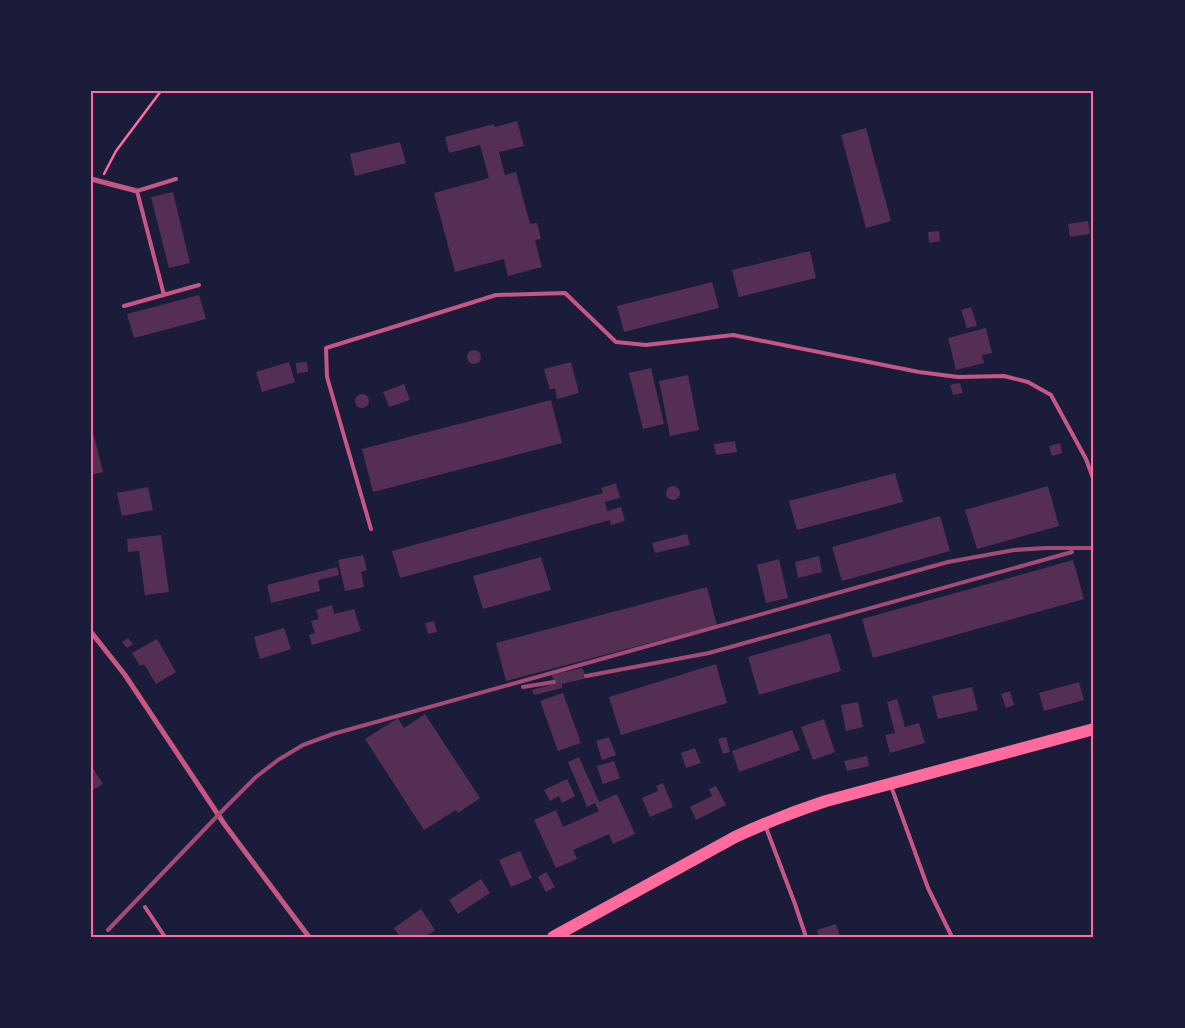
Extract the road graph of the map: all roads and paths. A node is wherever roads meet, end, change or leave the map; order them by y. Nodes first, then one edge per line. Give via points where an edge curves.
1 (161, 91) edge
2 (91, 179) edge
3 (176, 179) dead end
4 (101, 180) junction
5 (138, 191) junction
6 (199, 285) dead end
7 (164, 295) junction
8 (124, 306) dead end
9 (1094, 481) edge
10 (371, 529) dead end
11 (91, 632) edge
12 (1094, 729) edge
13 (890, 785) junction
14 (764, 823) junction
15 (145, 907) dead end
16 (165, 937) edge
17 (309, 937) edge
18 (553, 937) edge
19 (806, 937) edge
20 (952, 937) edge

1 - 4 path via 116,151
2 - 4 street
3 - 5 lane
4 - 5 street
5 - 7 lane
6 - 7 lane
7 - 8 lane
9 - 10 lane via 1086,459 1051,395 1028,382 1004,376 958,377 919,372 733,334 646,345 616,342 565,293 496,294 326,348 327,377
11 - 17 street via 125,675 225,825
12 - 13 highway
13 - 14 highway via 826,801
13 - 20 lane via 928,888
14 - 18 highway
14 - 19 lane
15 - 16 lane

